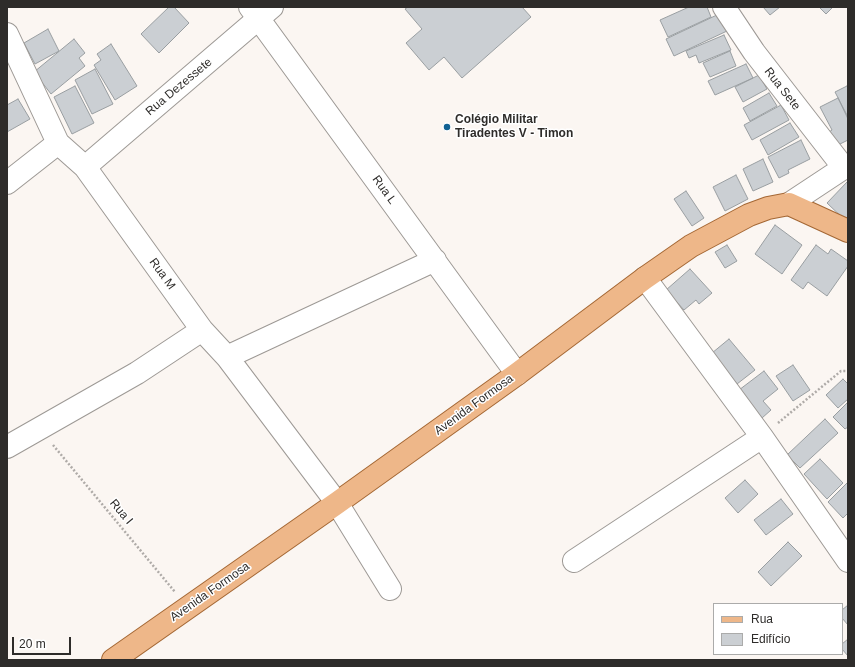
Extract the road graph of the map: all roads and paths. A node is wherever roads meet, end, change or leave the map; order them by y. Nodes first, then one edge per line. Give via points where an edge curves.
1 (724, 7) edge
2 (260, 11) edge
3 (7, 34) edge
4 (58, 143) junction
5 (85, 167) junction
6 (846, 167) edge
7 (7, 183) edge
8 (789, 204) junction
9 (848, 231) edge
10 (435, 260) junction
11 (645, 278) junction
12 (202, 330) junction
13 (227, 358) junction
14 (848, 371) edge
15 (517, 374) junction
16 (40, 429) junction
17 (762, 437) junction
18 (7, 447) edge
19 (337, 503) junction
20 (574, 561) dead end
21 (848, 561) edge
22 (390, 589) dead end
23 (188, 607) junction
24 (114, 660) edge

1 - 6 street, Rua Sete via 754,52
2 - 5 street, Rua Dezessete
2 - 10 street, Rua L
3 - 4 street, Rua M
4 - 5 street, Rua M
4 - 7 street
5 - 12 street, Rua M
6 - 8 street
8 - 9 main road
8 - 11 main road, Avenida Formosa via 749,215 691,246
10 - 13 street
10 - 15 street, Rua L
11 - 15 main road, Avenida Formosa
11 - 17 street
12 - 13 street, Rua M
12 - 16 street via 137,373
13 - 19 street, Rua M
14 - 17 path via 841,371
15 - 19 main road, Avenida Formosa
16 - 18 street
16 - 23 path, Rua I
17 - 20 street
17 - 21 street
19 - 22 street, Rua M
19 - 23 main road, Avenida Formosa
23 - 24 main road, Avenida Formosa

